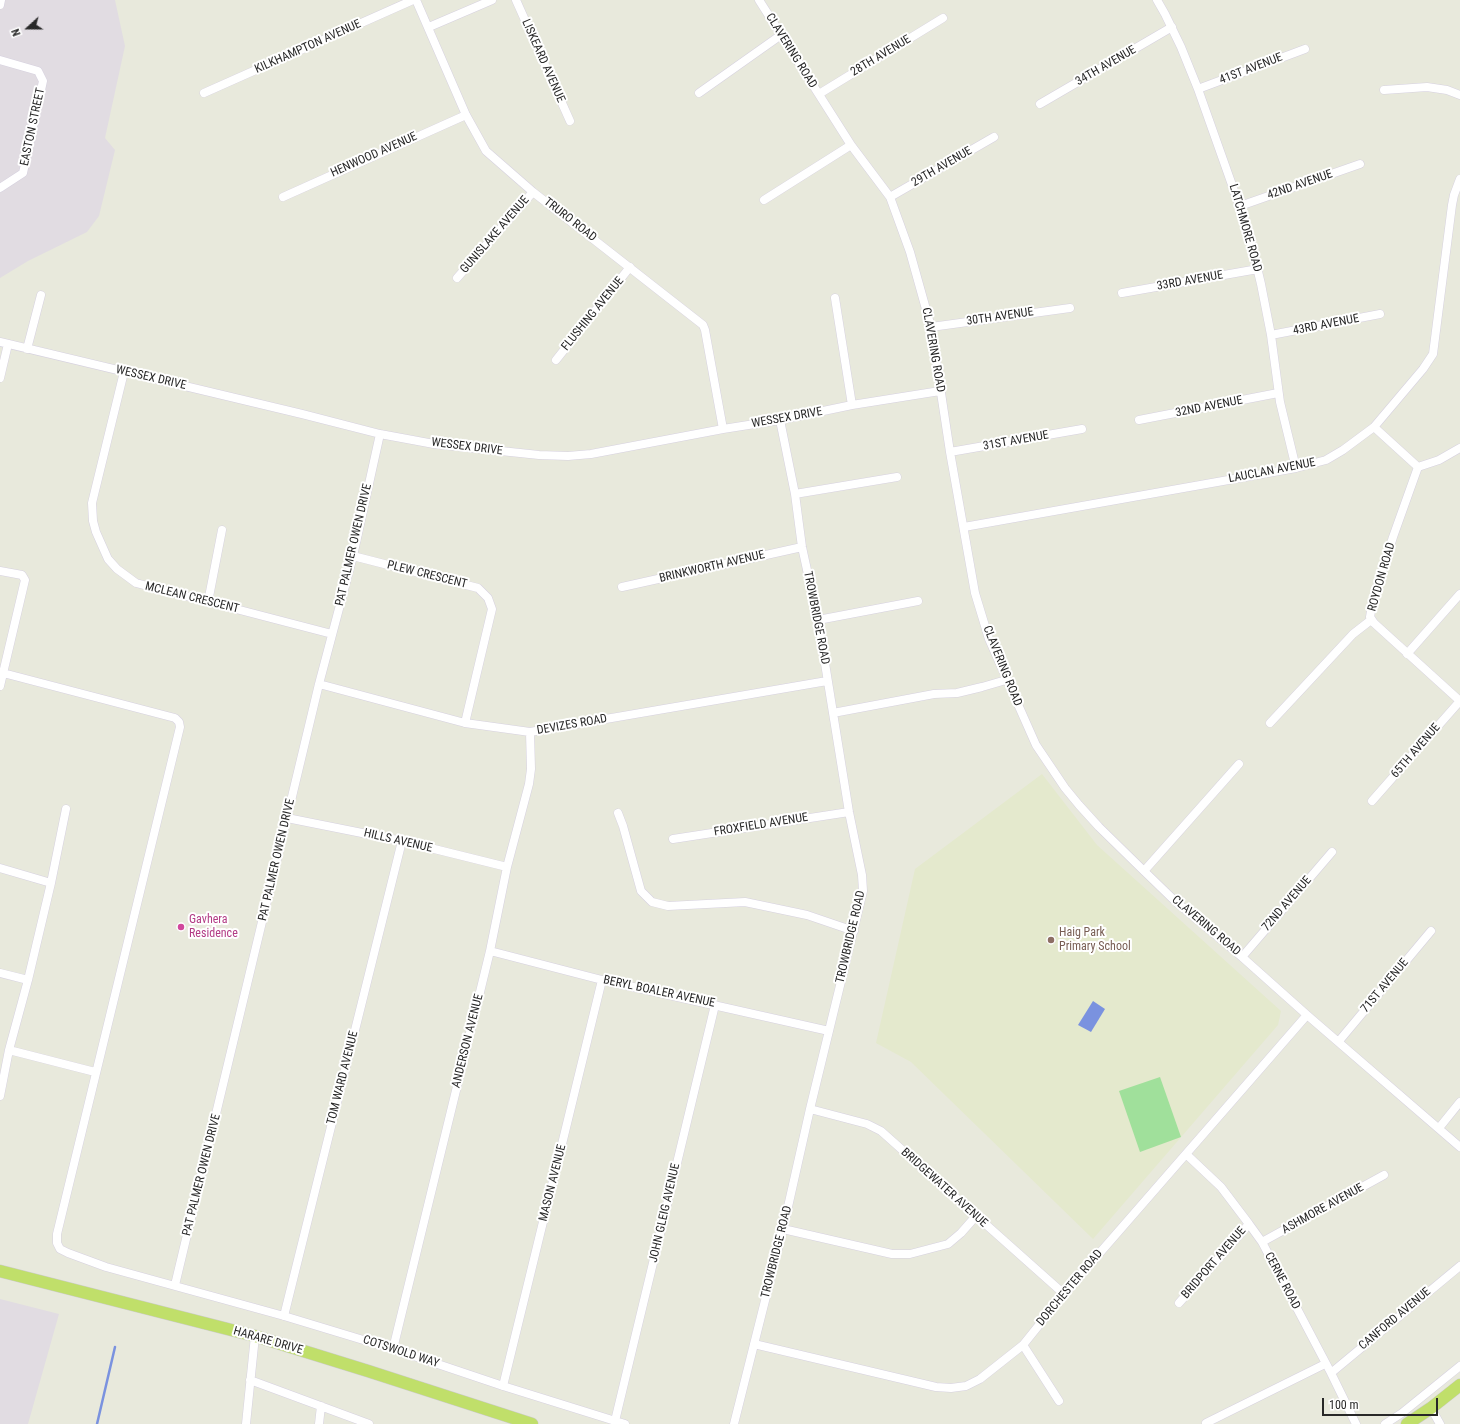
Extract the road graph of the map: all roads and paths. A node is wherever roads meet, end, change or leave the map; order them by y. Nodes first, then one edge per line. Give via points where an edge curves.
1 (1, 0) edge
2 (413, 0) edge
3 (416, 0) edge
4 (492, 0) edge
5 (516, 0) edge
6 (759, 0) edge
7 (1157, 0) edge
8 (0, 5) edge
9 (943, 18) dead end
10 (428, 27) junction
11 (1172, 27) junction
12 (781, 35) junction
13 (1305, 49) dead end
14 (0, 60) edge
15 (1198, 89) junction
16 (1384, 90) dead end
17 (204, 93) dead end
18 (699, 93) dead end
19 (819, 94) junction
20 (1460, 95) edge
21 (1040, 104) dead end
22 (466, 115) junction
23 (570, 121) dead end
24 (994, 137) dead end
25 (852, 145) junction
26 (1360, 164) dead end
27 (1460, 179) edge
28 (0, 188) edge
29 (534, 192) junction
30 (283, 197) dead end
31 (890, 197) junction
32 (764, 200) dead end
33 (1240, 206) junction
34 (630, 267) junction
35 (1258, 269) junction
36 (457, 278) dead end
37 (1122, 294) dead end
38 (41, 295) dead end
39 (835, 298) dead end
40 (1070, 308) dead end
41 (1380, 314) dead end
42 (931, 327) junction
43 (1271, 335) junction
44 (4, 343) edge
45 (27, 348) junction
46 (556, 360) dead end
47 (124, 372) junction
48 (0, 378) edge
49 (940, 391) junction
50 (1278, 393) junction
51 (852, 406) junction
52 (780, 420) junction
53 (1139, 420) dead end
54 (1374, 427) junction
55 (723, 429) junction
56 (1082, 429) dead end
57 (380, 434) junction
58 (1460, 448) edge
59 (950, 452) junction
60 (1418, 467) junction
61 (1296, 468) junction
62 (897, 477) dead end
63 (795, 494) junction
64 (964, 527) junction
65 (222, 530) dead end
66 (802, 547) junction
67 (353, 556) junction
68 (0, 571) edge
69 (622, 587) dead end
70 (1460, 594) edge
71 (918, 601) dead end
72 (208, 602) junction
73 (818, 620) junction
74 (1371, 620) junction
75 (332, 634) junction
76 (1407, 654) junction
77 (3, 673) junction
78 (1006, 680) junction
79 (827, 681) junction
80 (319, 684) junction
81 (0, 686) edge
82 (1460, 701) edge
83 (833, 713) junction
84 (465, 723) junction
85 (1270, 723) dead end
86 (530, 732) junction
87 (1239, 764) dead end
88 (1372, 801) dead end
89 (66, 809) dead end
90 (849, 812) junction
91 (618, 813) dead end
92 (288, 818) junction
93 (673, 839) dead end
94 (402, 841) junction
95 (1332, 852) dead end
96 (507, 867) junction
97 (0, 868) edge
98 (1144, 871) junction
99 (51, 883) junction
100 (854, 931) junction
101 (1431, 931) dead end
102 (490, 951) junction
103 (1242, 957) junction
104 (0, 973) edge
105 (28, 980) junction
106 (602, 980) junction
107 (715, 1005) junction
108 (1307, 1015) junction
109 (829, 1031) junction
110 (1339, 1041) junction
111 (9, 1050) junction
112 (95, 1072) junction
113 (0, 1096) edge
114 (1460, 1102) edge
115 (810, 1109) junction
116 (1439, 1128) junction
117 (1460, 1147) edge
118 (1186, 1154) junction
119 (1384, 1175) dead end
120 (976, 1216) junction
121 (1249, 1224) junction
122 (783, 1229) junction
123 (1262, 1242) junction
124 (1460, 1266) edge
125 (0, 1271) edge
126 (175, 1285) junction
127 (1064, 1294) junction
128 (1179, 1303) dead end
129 (284, 1316) junction
130 (255, 1336) junction
131 (754, 1344) junction
132 (1023, 1345) junction
133 (393, 1349) junction
134 (1325, 1364) junction
135 (1460, 1366) edge
136 (1331, 1373) junction
137 (250, 1380) junction
138 (1460, 1385) edge
139 (503, 1386) junction
140 (1059, 1401) dead end
141 (321, 1406) junction
142 (1431, 1408) junction
143 (615, 1421) junction
144 (1206, 1423) edge
145 (246, 1424) edge
146 (319, 1424) edge
147 (369, 1424) edge
148 (532, 1424) edge
149 (625, 1424) edge
150 (734, 1424) edge
151 (1356, 1424) edge
152 (1385, 1424) edge
153 (1407, 1424) edge
154 (1440, 1424) edge

1 - 8 street
2 - 17 street, KILKHAMPTON AVENUE
3 - 10 street, TRURO ROAD
4 - 10 street
5 - 23 street, LISKEARD AVENUE
6 - 12 street, CLAVERING ROAD
7 - 11 street, LATCHMORE ROAD
9 - 19 street, 28TH AVENUE
10 - 22 street, TRURO ROAD
11 - 15 street, LATCHMORE ROAD
11 - 21 street, 34TH AVENUE
12 - 18 street
12 - 19 street, CLAVERING ROAD
13 - 15 street, 41ST AVENUE
14 - 28 street, EASTON STREET via 38,71 43,81 22,173
15 - 33 street, LATCHMORE ROAD
16 - 20 street via 1427,87
19 - 25 street, CLAVERING ROAD
22 - 29 street, TRURO ROAD via 486,151
22 - 30 street, HENWOOD AVENUE
24 - 31 street, 29TH AVENUE
25 - 31 street, CLAVERING ROAD
25 - 32 street
26 - 33 street, 42ND AVENUE
27 - 54 street, LAUCLAN AVENUE via 1452,205 1433,354
29 - 34 street, TRURO ROAD
29 - 36 street, GUNISLAKE AVENUE
31 - 42 street, CLAVERING ROAD via 910,252
33 - 35 street, LATCHMORE ROAD
34 - 46 street, FLUSHING AVENUE
34 - 55 street, TRURO ROAD via 703,325
35 - 37 street, 33RD AVENUE
35 - 43 street, LATCHMORE ROAD
38 - 45 street
39 - 51 street
40 - 42 street, 30TH AVENUE
41 - 43 street, 43RD AVENUE
42 - 49 street, CLAVERING ROAD
43 - 50 street, LATCHMORE ROAD
44 - 45 street, WESSEX DRIVE
44 - 48 street
45 - 47 street, WESSEX DRIVE
47 - 57 street, WESSEX DRIVE
47 - 72 street, MCLEAN CRESCENT via 92,503 96,532 108,559 136,583
49 - 51 street, WESSEX DRIVE
49 - 59 street, CLAVERING ROAD
50 - 53 street, 32ND AVENUE
50 - 61 street, LATCHMORE ROAD
51 - 52 street, WESSEX DRIVE
52 - 55 street, WESSEX DRIVE
52 - 63 street, TROWBRIDGE ROAD
54 - 60 street
54 - 61 street, LAUCLAN AVENUE via 1334,456
55 - 57 street, WESSEX DRIVE via 568,456 467,448
56 - 59 street, 31ST AVENUE
57 - 67 street, PAT PALMER OWEN DRIVE
58 - 60 street via 1433,463
59 - 64 street, CLAVERING ROAD
60 - 74 street, ROYDON ROAD via 1373,600
61 - 64 street, LAUCLAN AVENUE
62 - 63 street
63 - 66 street, TROWBRIDGE ROAD
64 - 78 street, CLAVERING ROAD via 975,593 989,639
65 - 72 street
66 - 69 street, BRINKWORTH AVENUE
66 - 73 street, TROWBRIDGE ROAD
67 - 75 street, PAT PALMER OWEN DRIVE
67 - 84 street, PLEW CRESCENT via 478,588 488,598 492,609
68 - 77 street via 22,575 25,580
70 - 76 street
71 - 73 street
72 - 75 street, MCLEAN CRESCENT
73 - 79 street, TROWBRIDGE ROAD
74 - 76 street, ROYDON ROAD
74 - 85 street via 1353,634
75 - 80 street, PAT PALMER OWEN DRIVE
76 - 82 street, ROYDON ROAD
77 - 81 street
77 - 112 street via 174,718 179,722 180,727
78 - 83 street via 957,693 934,694
78 - 98 street, CLAVERING ROAD via 1036,744 1065,788
79 - 83 street, TROWBRIDGE ROAD
79 - 86 street, DEVIZES ROAD
80 - 84 street, DEVIZES ROAD
80 - 92 street, PAT PALMER OWEN DRIVE
82 - 88 street, 65TH AVENUE
83 - 90 street, TROWBRIDGE ROAD
84 - 86 street, DEVIZES ROAD
86 - 96 street, ANDERSON AVENUE via 530,784
87 - 98 street
89 - 99 street
90 - 93 street, FROXFIELD AVENUE
90 - 100 street, TROWBRIDGE ROAD via 864,891
91 - 100 street via 641,891 652,902 668,906 745,902 807,915
92 - 94 street, HILLS AVENUE
92 - 126 street, PAT PALMER OWEN DRIVE
94 - 96 street, HILLS AVENUE
94 - 129 street, TOM WARD AVENUE
95 - 103 street, 72ND AVENUE
96 - 102 street, ANDERSON AVENUE
97 - 99 street
98 - 103 street, CLAVERING ROAD
99 - 105 street
100 - 109 street, TROWBRIDGE ROAD
101 - 110 street, 71ST AVENUE
102 - 106 street, BERYL BOALER AVENUE
102 - 133 street, ANDERSON AVENUE
103 - 108 street, CLAVERING ROAD
104 - 105 street
105 - 111 street
106 - 107 street, BERYL BOALER AVENUE
106 - 139 street, MASON AVENUE
107 - 109 street, BERYL BOALER AVENUE
107 - 143 street, JOHN GLEIG AVENUE
108 - 110 street, CLAVERING ROAD
108 - 118 street, DORCHESTER ROAD
109 - 115 street, TROWBRIDGE ROAD
110 - 116 street, CLAVERING ROAD
111 - 112 street
111 - 113 street
112 - 126 street, COTSWOLD WAY via 57,1243 60,1249 68,1253
114 - 116 street
115 - 120 street, BRIDGEWATER AVENUE via 859,1121 881,1131
115 - 122 street, TROWBRIDGE ROAD
116 - 117 street, CLAVERING ROAD
118 - 121 street, CERNE ROAD via 1221,1187
118 - 127 street, DORCHESTER ROAD
119 - 123 street, ASHMORE AVENUE
120 - 122 street via 948,1244 910,1254 892,1254
120 - 127 street, BRIDGEWATER AVENUE
121 - 123 street, CERNE ROAD
121 - 128 street, BRIDPORT AVENUE
122 - 131 street, TROWBRIDGE ROAD
123 - 134 street, CERNE ROAD
124 - 136 street, CANFORD AVENUE
125 - 130 main road, HARARE DRIVE
126 - 129 street, COTSWOLD WAY
127 - 132 street, DORCHESTER ROAD
129 - 133 street, COTSWOLD WAY
130 - 137 street
130 - 148 main road, HARARE DRIVE
131 - 132 street, DORCHESTER ROAD via 936,1387 951,1388 966,1386 980,1379
131 - 150 street, TROWBRIDGE ROAD
132 - 140 street
133 - 139 street, COTSWOLD WAY
134 - 136 street, CERNE ROAD
134 - 144 street
135 - 152 street
136 - 151 street, CERNE ROAD
137 - 141 street
137 - 145 street
138 - 142 main road
139 - 143 street, COTSWOLD WAY
141 - 146 street
141 - 147 street
142 - 153 main road
142 - 154 street
143 - 149 street, COTSWOLD WAY

